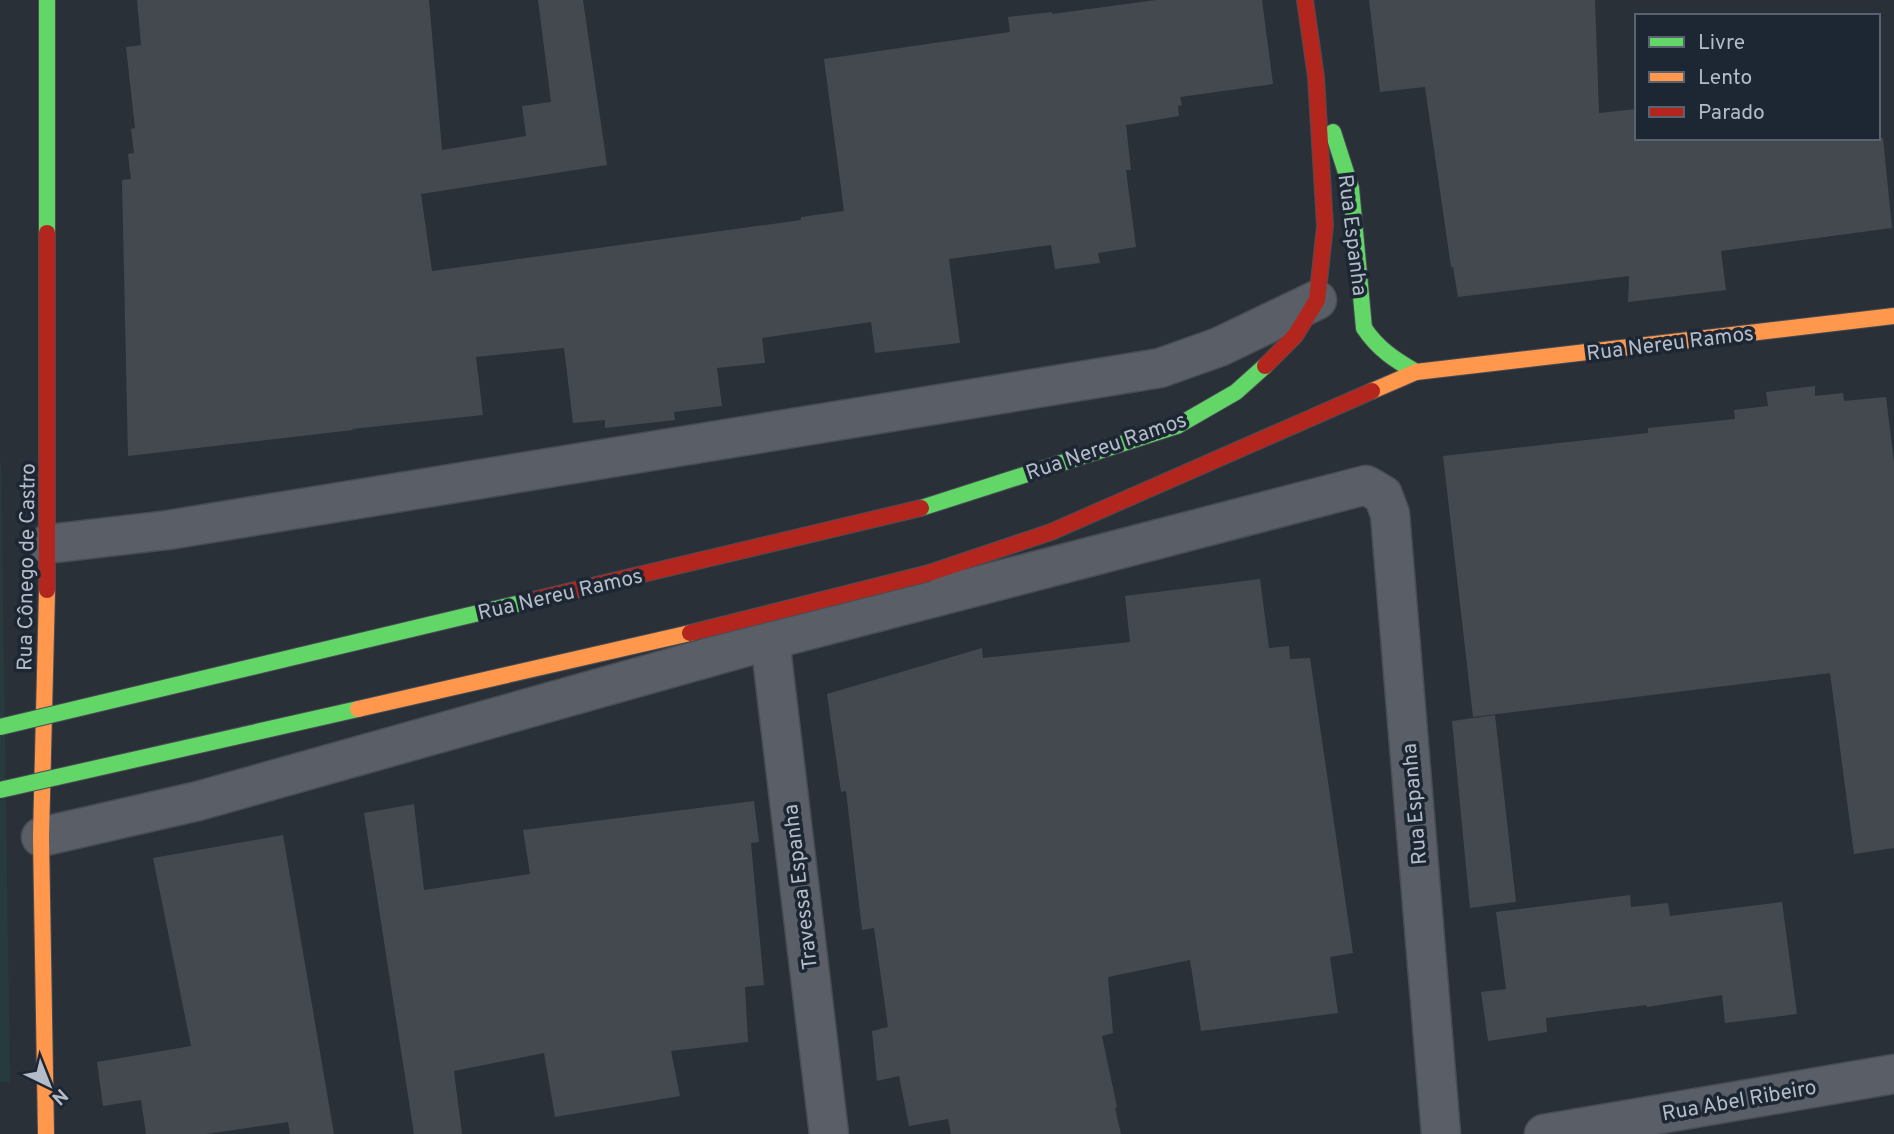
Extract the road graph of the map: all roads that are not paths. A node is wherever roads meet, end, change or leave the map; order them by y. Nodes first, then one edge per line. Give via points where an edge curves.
1 (47, 0) edge
2 (1305, 0) edge
3 (1316, 77) junction
4 (1317, 300) junction
5 (1894, 316) edge
6 (1416, 372) junction
7 (48, 544) junction
8 (770, 640) junction
9 (0, 727) edge
10 (0, 790) edge
11 (41, 837) junction
12 (1894, 1074) edge
13 (46, 1134) edge
14 (830, 1134) edge
15 (1441, 1134) edge
16 (1544, 1134) edge

1 - 7 street, Rua Cônego de Castro
2 - 3 street, Rua Espanha
3 - 4 street, Rua Espanha via 1325,226
3 - 6 street, Rua Espanha via 1351,188 1364,328 1386,355
4 - 7 street via 1219,347 1160,368 168,530
4 - 9 street, Rua Nereu Ramos, bridge via 1295,335 1257,375 1177,426 921,508
5 - 6 street, Rua Nereu Ramos
6 - 10 street, Rua Nereu Ramos, bridge via 1051,532 929,573 649,643
7 - 11 street, Rua Cônego de Castro
8 - 11 street via 198,801
8 - 14 street, Travessa Espanha
8 - 15 street, Rua Espanha via 1366,485 1383,495 1390,514
11 - 13 street, Rua Cônego de Castro
12 - 16 street, Rua Abel Ribeiro

